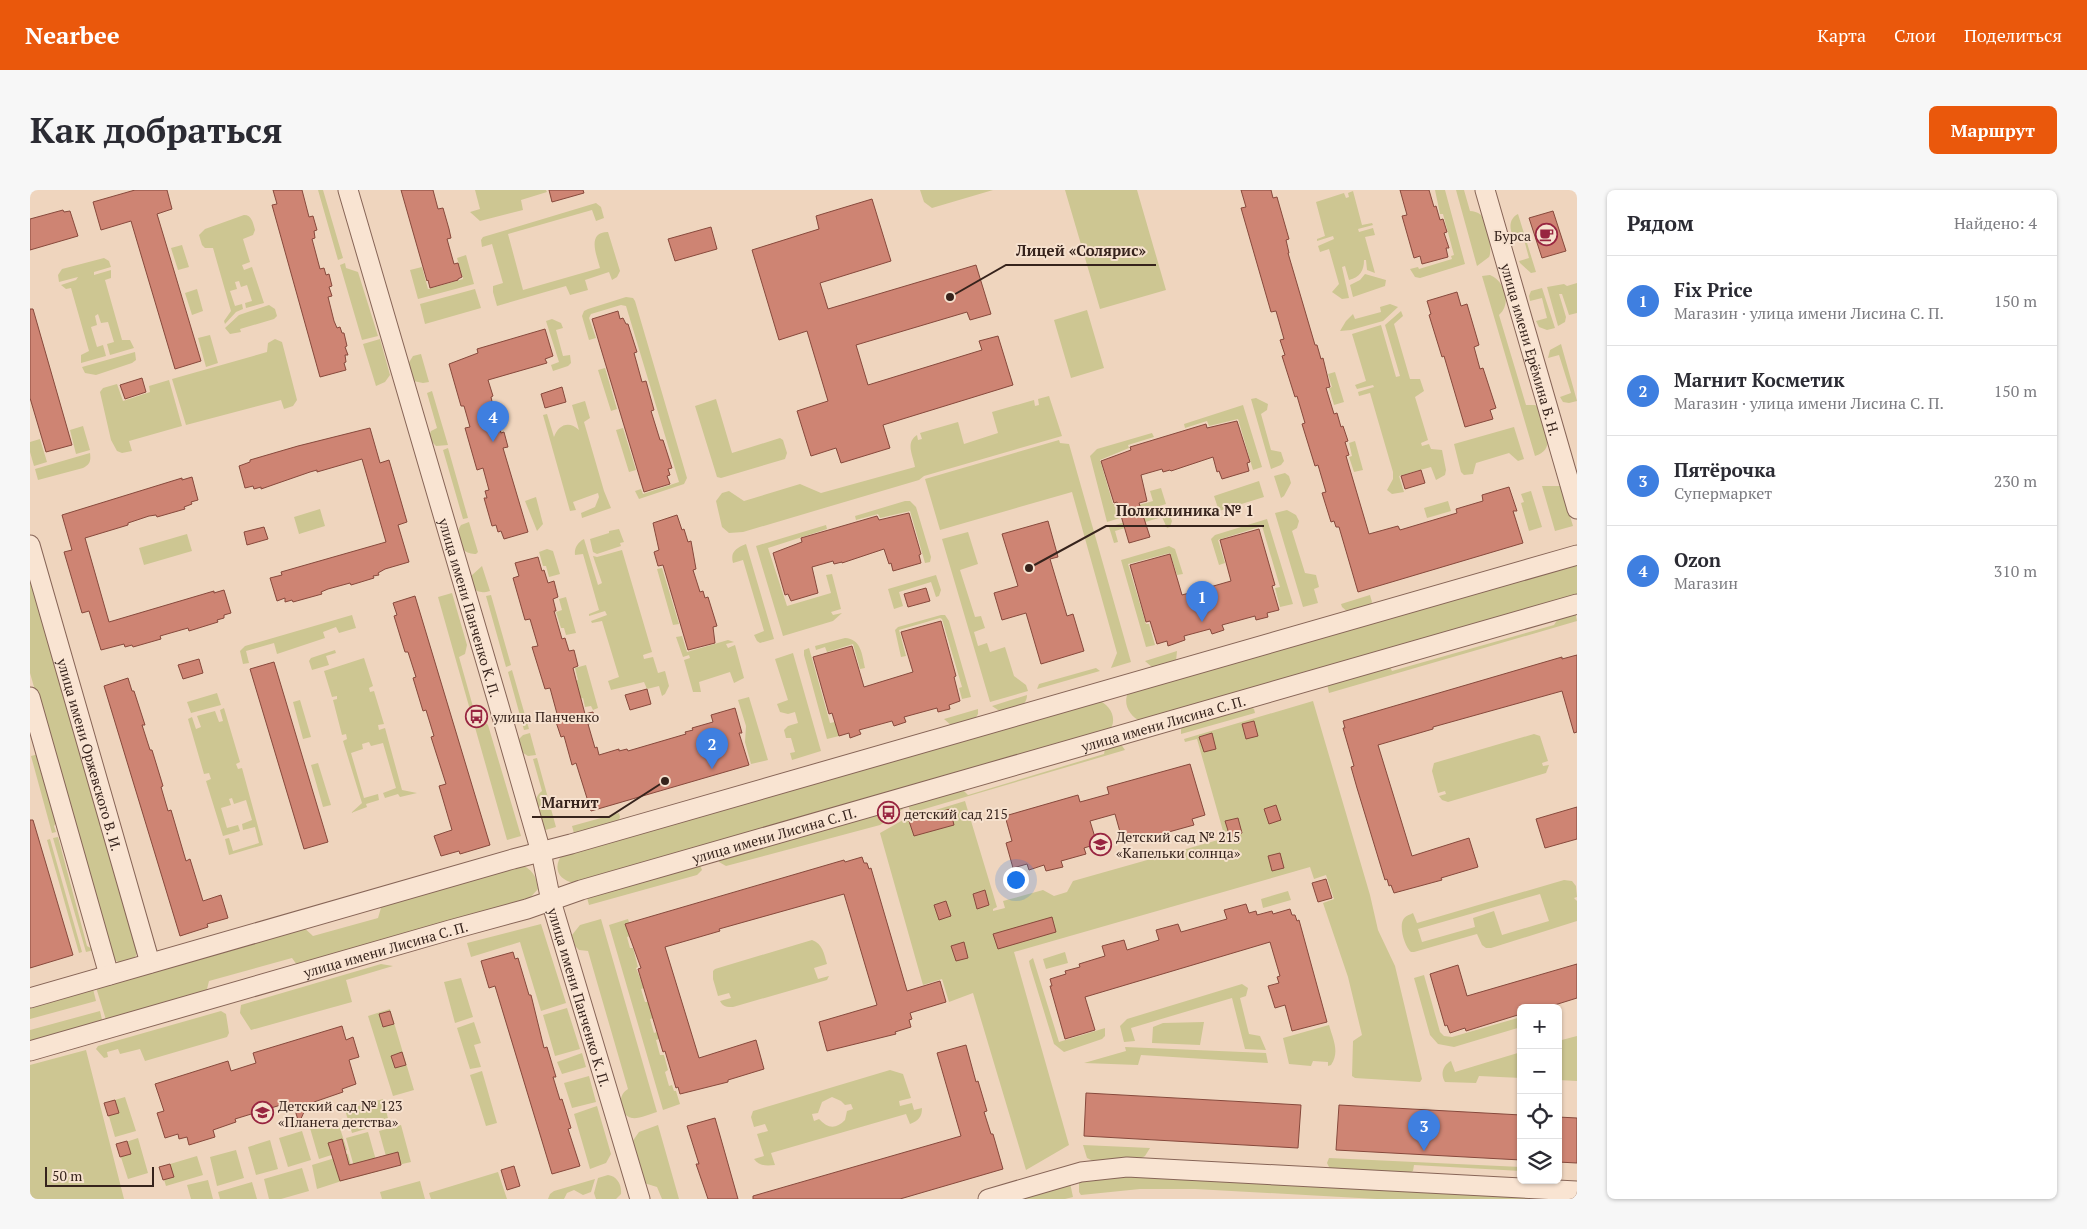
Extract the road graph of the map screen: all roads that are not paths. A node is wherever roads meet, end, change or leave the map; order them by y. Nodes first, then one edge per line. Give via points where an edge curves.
1 (348, 190) edge
2 (1485, 190) edge
3 (1577, 509) edge
4 (30, 545) edge
5 (1577, 556) edge
6 (1577, 604) edge
7 (30, 697) edge
8 (541, 852) junction
9 (551, 901) junction
10 (150, 963) junction
11 (109, 975) junction
12 (30, 998) edge
13 (30, 1051) edge
14 (1577, 1191) edge
15 (640, 1199) edge
16 (988, 1199) edge

1 - 8 street, улица имени Панченко К. П.
2 - 3 street, улица имени Ерёмина Б. Н.
4 - 10 street, улица имени Оржевского В. И.
5 - 8 street
6 - 9 street, улица имени Лисина С. П. via 590,887
7 - 11 street
8 - 9 street, улица имени Панченко К. П.
8 - 10 street
9 - 13 street, улица имени Лисина С. П.
9 - 15 street, улица имени Панченко К. П.
10 - 11 street
11 - 12 street
14 - 16 street via 1127,1167 1081,1172

